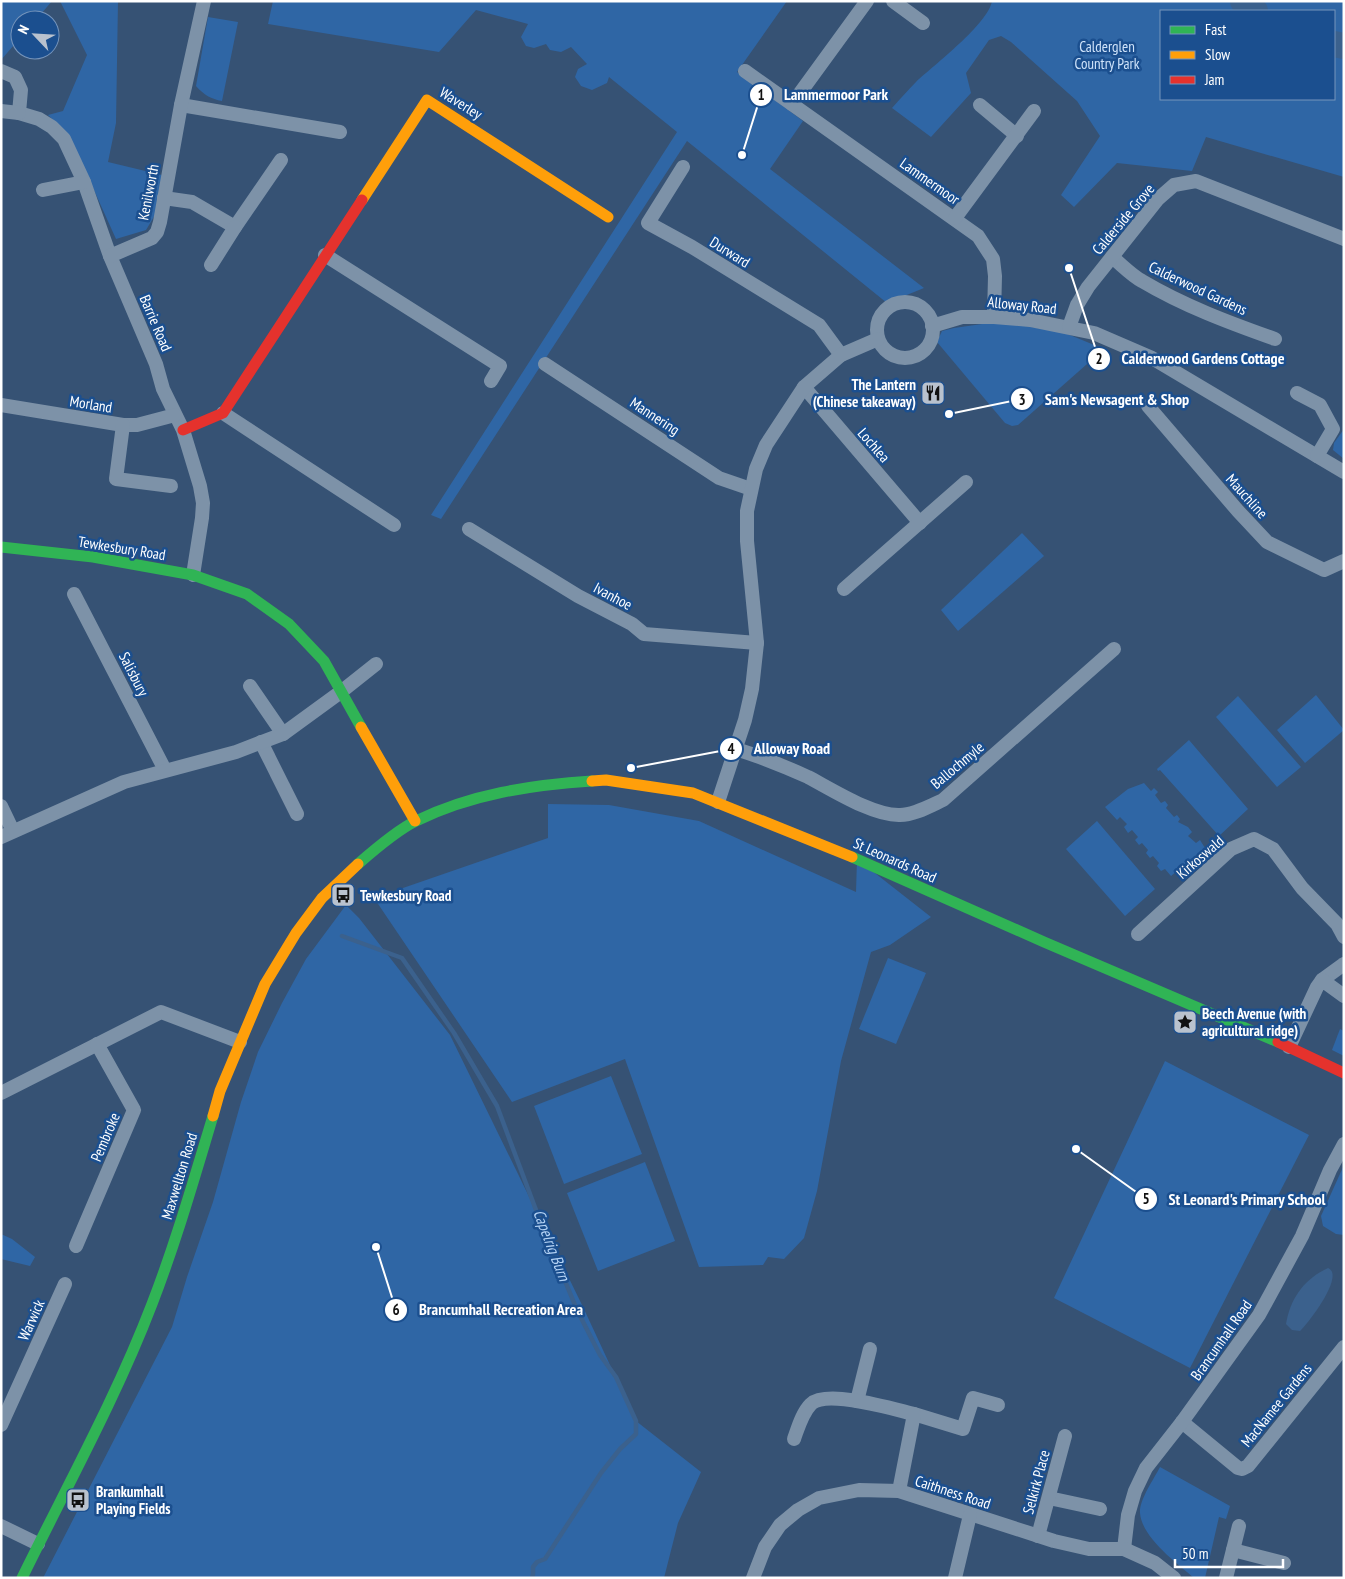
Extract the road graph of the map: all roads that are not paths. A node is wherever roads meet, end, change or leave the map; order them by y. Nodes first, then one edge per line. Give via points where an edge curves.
1 (204, 1) edge
2 (867, 1) edge
3 (893, 1) edge
4 (923, 23) dead end
5 (1, 71) edge
6 (745, 71) dead end
7 (792, 104) junction
8 (181, 105) junction
9 (980, 105) dead end
10 (1, 111) edge
11 (1034, 112) dead end
12 (19, 113) junction
13 (340, 132) dead end
14 (1017, 136) junction
15 (281, 160) dead end
16 (683, 167) dead end
17 (84, 182) junction
18 (43, 190) dead end
19 (164, 198) junction
20 (608, 217) dead end
21 (955, 218) junction
22 (234, 228) junction
23 (1344, 239) edge
24 (325, 255) junction
25 (110, 256) junction
26 (1112, 257) junction
27 (211, 265) dead end
28 (994, 317) junction
29 (932, 326) junction
30 (1069, 327) junction
31 (878, 339) junction
32 (1275, 339) dead end
33 (840, 355) junction
34 (545, 364) dead end
35 (491, 381) dead end
36 (804, 388) junction
37 (1296, 393) dead end
38 (1, 405) edge
39 (1148, 406) dead end
40 (223, 413) junction
41 (175, 415) junction
42 (123, 425) junction
43 (183, 430) junction
44 (1317, 456) junction
45 (1344, 472) edge
46 (966, 482) dead end
47 (171, 486) dead end
48 (751, 488) junction
49 (920, 523) junction
50 (394, 525) dead end
51 (469, 529) dead end
52 (1, 547) edge
53 (1344, 561) edge
54 (192, 575) junction
55 (844, 589) dead end
56 (74, 594) dead end
57 (757, 643) junction
58 (1114, 649) dead end
59 (376, 664) dead end
60 (250, 686) dead end
61 (342, 691) junction
62 (283, 734) junction
63 (261, 742) junction
64 (736, 749) junction
65 (165, 770) junction
66 (718, 802) junction
67 (1, 806) edge
68 (297, 814) dead end
69 (415, 821) junction
70 (7, 834) edge
71 (1138, 934) dead end
72 (1344, 937) edge
73 (1344, 964) edge
74 (1322, 980) junction
75 (1344, 996) edge
76 (240, 1042) junction
77 (97, 1044) junction
78 (1289, 1047) junction
79 (1344, 1073) edge
80 (1, 1093) edge
81 (1344, 1144) edge
82 (76, 1246) dead end
83 (65, 1284) dead end
84 (1344, 1347) edge
85 (870, 1349) dead end
86 (857, 1401) junction
87 (998, 1405) dead end
88 (914, 1414) junction
89 (1182, 1422) junction
90 (1, 1425) edge
91 (1065, 1436) dead end
92 (794, 1439) dead end
93 (898, 1491) junction
94 (1049, 1498) junction
95 (1100, 1509) dead end
96 (970, 1515) junction
97 (1, 1526) edge
98 (1239, 1526) dead end
99 (1038, 1536) junction
100 (38, 1544) junction
101 (1124, 1550) junction
102 (1232, 1550) junction
103 (1284, 1563) dead end
104 (22, 1578) edge
105 (753, 1578) edge
106 (955, 1578) edge
107 (1174, 1578) edge
108 (1226, 1578) edge

1 - 8 street, Kenilworth
2 - 7 street
3 - 4 street
5 - 12 street via 15,77 21,90
6 - 7 street, Lammermoor
7 - 21 street, Lammermoor
8 - 13 street
8 - 19 street, Kenilworth
9 - 14 street
10 - 12 street, Barrie Road
11 - 14 street
12 - 17 street, Barrie Road via 52,127 64,139
14 - 21 street
15 - 22 street
16 - 33 street, Durward via 648,223 819,325
17 - 18 street
17 - 25 street, Barrie Road
19 - 22 street via 192,202
19 - 25 street, Kenilworth via 157,232 152,238
20 - 24 street, Waverley via 427,100
21 - 28 street, Lammermoor via 978,236 993,259
22 - 27 street
23 - 26 street, Calderside Grove via 1196,181 1174,185 1158,199
24 - 35 street via 500,366
24 - 40 street, Waverley
25 - 41 street, Barrie Road
26 - 30 street, Calderside Grove via 1088,287
26 - 32 street, Calderwood Gardens via 1140,280 1169,296
28 - 29 street, Alloway Road via 962,317
28 - 30 street, Alloway Road
29 - 31 street via 930,343 908,358 890,354
29 - 31 street via 925,310 909,302 901,302 892,305 881,316
30 - 44 street, Alloway Road via 1152,358
31 - 33 street
33 - 36 street
34 - 48 street, Mannering via 719,478
36 - 48 street via 766,445
36 - 49 street, Lochlea
37 - 44 street via 1320,405 1333,429
38 - 42 street, Morland
39 - 53 street, Mauchline via 1267,542 1324,570
40 - 43 street
40 - 50 street
41 - 42 street, Morland via 137,425
41 - 43 street, Barrie Road
42 - 47 street via 116,479
43 - 54 street, Barrie Road via 203,502
44 - 45 street, Alloway Road
46 - 49 street
48 - 57 street via 747,541
49 - 55 street
51 - 57 street, Ivanhoe via 644,634
52 - 54 street, Tewkesbury Road
54 - 61 street, Tewkesbury Road via 247,594 289,624 324,661
56 - 65 street, Salisbury
57 - 64 street via 752,689
58 - 64 street, Ballochmyle via 943,800 914,812 899,815 882,812 769,760
59 - 61 street
60 - 62 street
61 - 62 street
61 - 69 street, Tewkesbury Road
62 - 63 street
63 - 65 street via 236,752
63 - 68 street
64 - 66 street
65 - 70 street via 124,782
66 - 69 street, St Leonards Road via 694,793 606,780 545,784 478,797
66 - 78 street, St Leonards Road
67 - 70 street
69 - 76 street, Maxwellton Road via 375,849 322,898 296,932 265,984
71 - 72 street, Kirkoswald via 1231,849 1254,839 1273,849 1302,888 1337,924
73 - 74 street
74 - 75 street
74 - 78 street
76 - 77 street via 161,1012
76 - 100 street, Maxwellton Road via 220,1091 181,1223 152,1304 125,1368
77 - 80 street
77 - 82 street, Pembroke via 134,1110
78 - 79 street, St Leonards Road
81 - 89 street, Brancumhall Road via 1302,1236 1259,1315
83 - 90 street, Warwick
84 - 89 street, MacNamee Gardens via 1248,1466 1242,1469
85 - 86 street
86 - 88 street
86 - 92 street via 825,1398 812,1402 804,1412
87 - 88 street via 973,1398 963,1429
88 - 93 street
89 - 101 street, Brancumhall Road via 1146,1468 1135,1491
91 - 94 street, Selkirk Place
93 - 96 street, Caithness Road
93 - 105 street, Caithness Road via 840,1493 819,1498 798,1510 780,1526 765,1547
94 - 95 street
94 - 99 street, Selkirk Place
96 - 99 street, Caithness Road
96 - 106 street
97 - 100 street
98 - 102 street
99 - 101 street, Caithness Road via 1089,1549
100 - 104 street, Maxwellton Road
101 - 107 street, Caithness Road via 1155,1563
102 - 103 street
102 - 108 street

